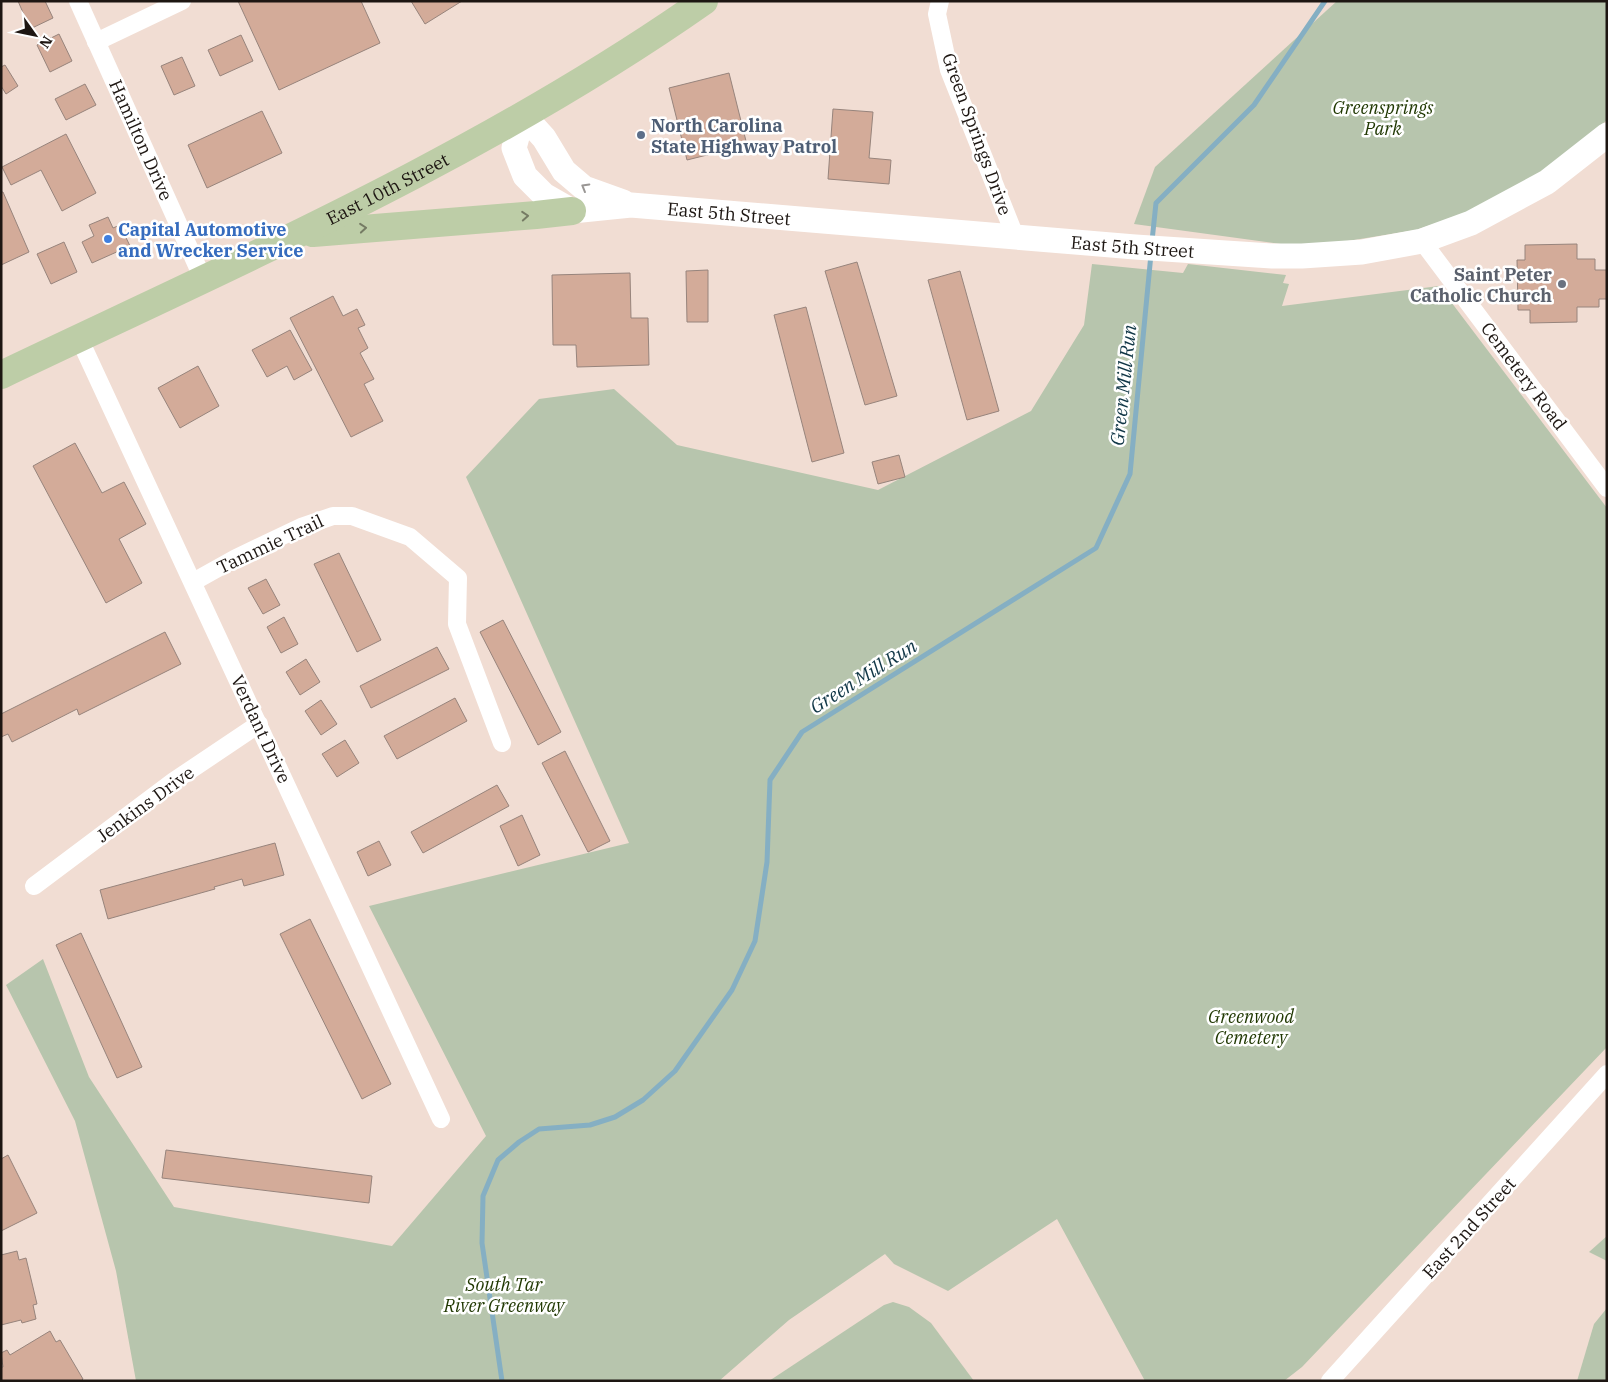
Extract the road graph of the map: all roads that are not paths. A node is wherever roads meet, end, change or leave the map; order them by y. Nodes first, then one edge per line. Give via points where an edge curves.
1 (78, 1) edge
2 (182, 1) edge
3 (704, 1) edge
4 (940, 1) edge
5 (96, 42) junction
6 (523, 116) junction
7 (1607, 135) edge
8 (630, 205) junction
9 (572, 211) junction
10 (297, 234) junction
11 (1015, 236) junction
12 (1422, 241) junction
13 (203, 279) junction
14 (79, 338) junction
15 (1, 375) edge
16 (1607, 488) edge
17 (193, 582) junction
18 (259, 724) junction
19 (502, 744) dead end
20 (34, 886) dead end
21 (1607, 1074) edge
22 (441, 1119) dead end
23 (1330, 1381) edge

1 - 5 street, Hamilton Drive
2 - 5 street
3 - 6 main road, East 10th Street via 616,61
4 - 11 street, Green Springs Drive via 937,14 949,70
5 - 13 street, Hamilton Drive
8 -> 6 main road, East 5th Street via 584,188 564,171 544,138
6 - 9 main road via 514,148 525,176 544,195
6 - 10 main road, East 10th Street
7 - 12 main road, East 5th Street via 1547,182 1517,200 1471,223
8 - 9 main road, East 5th Street
8 - 11 main road, East 5th Street
10 -> 9 main road
10 - 13 main road, East 10th Street
11 - 12 main road, East 5th Street via 1272,256 1362,252
12 - 16 street, Cemetery Road
13 - 14 main road, East 10th Street
14 - 15 main road, East 10th Street
14 - 17 street, Verdant Drive
17 - 18 street, Verdant Drive
17 - 19 street, Tammie Trail via 301,527 333,516 352,516 410,537 458,578 457,624
18 - 20 street, Jenkins Drive via 174,781
18 - 22 street, Verdant Drive
21 - 23 street, East 2nd Street

